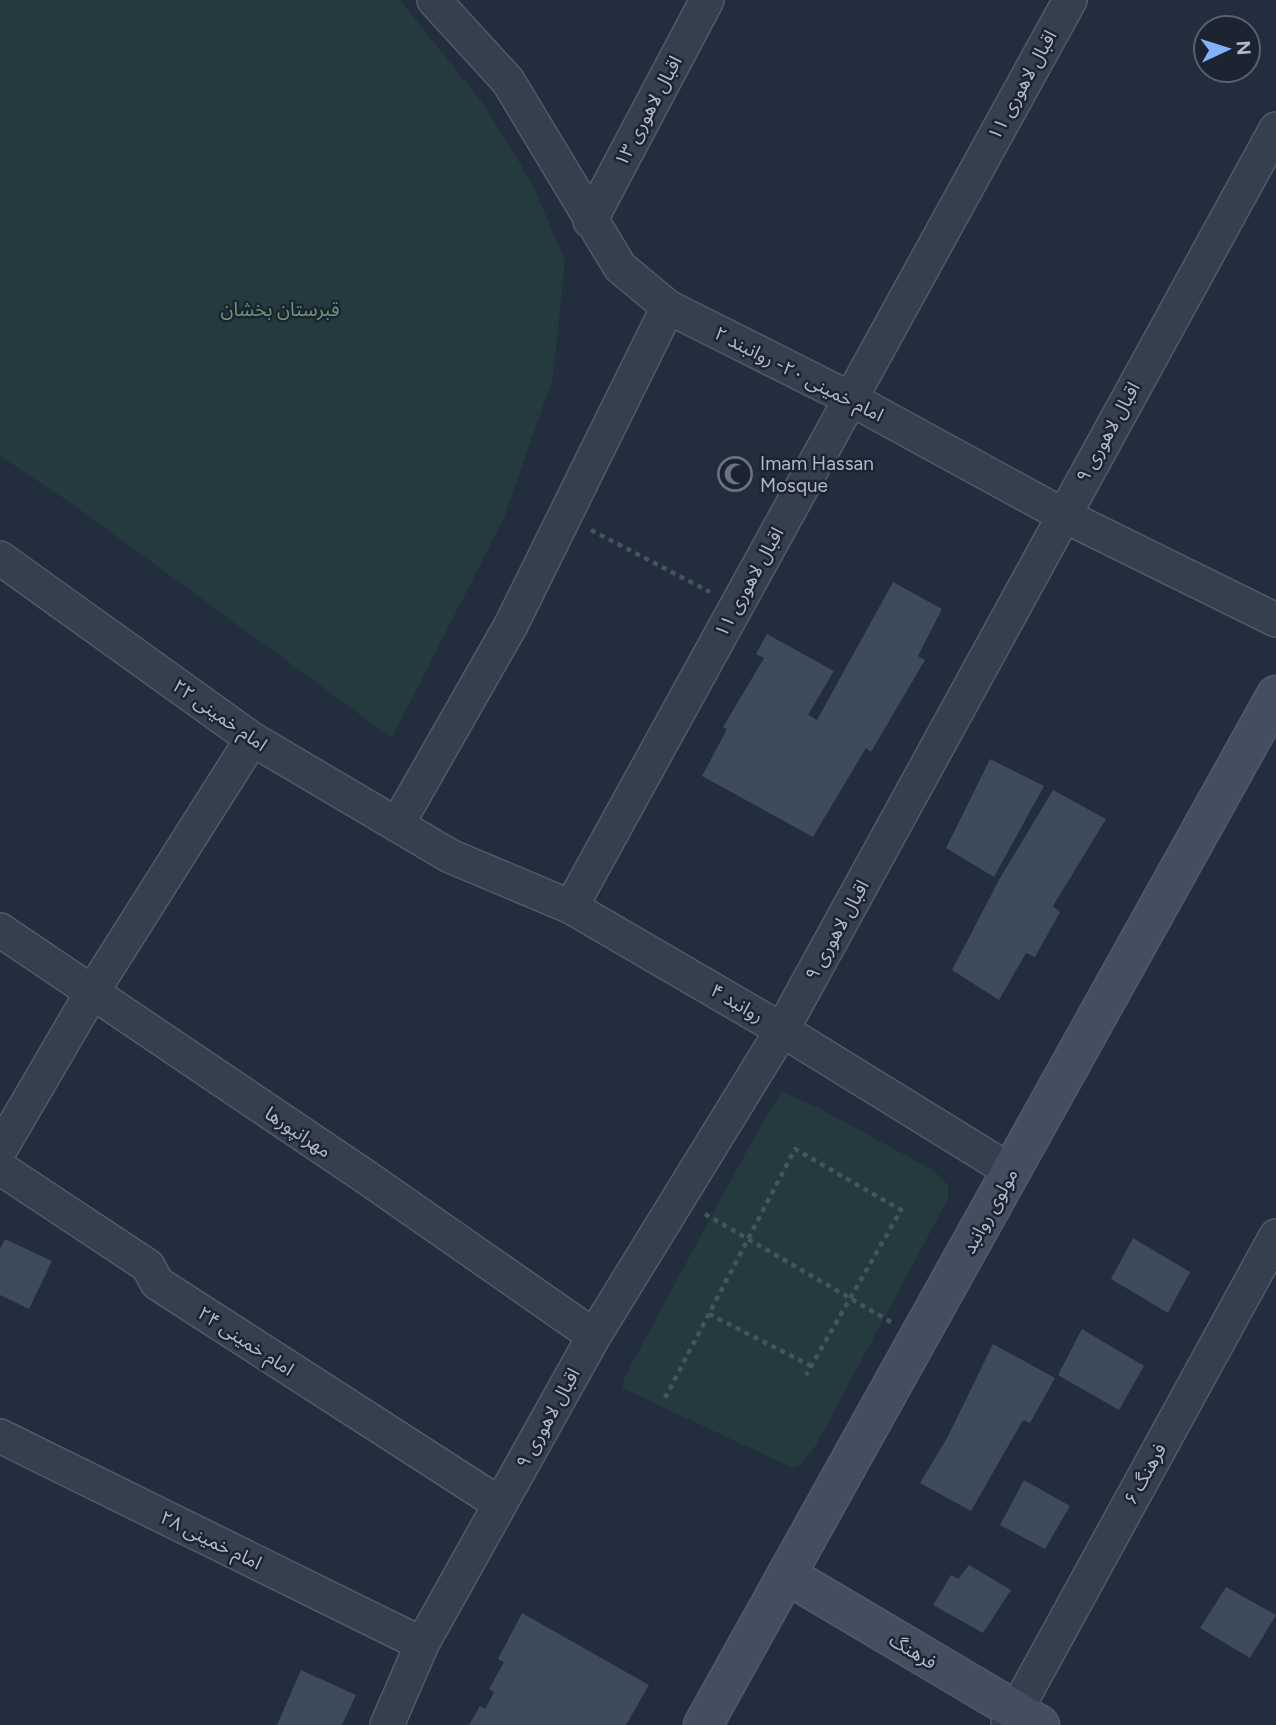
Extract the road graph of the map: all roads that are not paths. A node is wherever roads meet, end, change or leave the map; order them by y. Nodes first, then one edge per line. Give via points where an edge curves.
1 (434, 0) edge
2 (707, 0) edge
3 (1070, 0) edge
4 (1276, 129) edge
5 (590, 221) junction
6 (668, 307) junction
7 (849, 398) junction
8 (1063, 514) junction
9 (0, 558) edge
10 (1276, 620) edge
11 (1276, 695) edge
12 (252, 739) junction
13 (397, 825) junction
14 (450, 856) joint
15 (571, 907) junction
16 (0, 930) edge
17 (90, 994) junction
18 (782, 1030) junction
19 (0, 1150) edge
20 (0, 1168) edge
21 (1012, 1172) junction
22 (1276, 1236) edge
23 (594, 1336) junction
24 (0, 1436) edge
25 (500, 1504) junction
26 (787, 1576) junction
27 (422, 1644) junction
28 (1021, 1721) edge
29 (387, 1725) edge
30 (703, 1725) edge

1 - 5 street, امام خمینی ۲۰- روانبند ۲ via 508,81
2 - 5 street, اقبال لاهوری ۱۳
3 - 7 street, اقبال لاهوری ۱۱
4 - 8 street, اقبال لاهوری ۹
5 - 6 street, امام خمینی ۲۰- روانبند ۲ via 621,267
6 - 7 street, امام خمینی ۲۰- روانبند ۲
6 - 13 street via 511,625
7 - 8 street, امام خمینی ۲۰- روانبند ۲
7 - 15 street, اقبال لاهوری ۱۱
8 - 10 street, امام خمینی ۲۰- روانبند ۲
8 - 18 street, اقبال لاهوری ۹
9 - 12 street, امام خمینی ۲۲
11 - 21 street, مولوی روانبد
12 - 13 street, امام خمینی ۲۲
12 - 17 street
13 - 14 street, امام خمینی ۲۲
14 - 15 street, روانبد ۴
15 - 18 street, روانبد ۴
16 - 17 street, مهرانپورها
17 - 19 street
17 - 23 street, مهرانپورها via 366,1177
18 - 21 street, روانبد ۴
18 - 23 street, اقبال لاهوری ۹
20 - 25 street, امام خمینی ۲۴ via 148,1266 157,1283
21 - 26 street, مولوی روانبد
22 - 28 street, فرهنگ ۶
23 - 25 street, اقبال لاهوری ۹
24 - 27 street, امام خمینی ۲۸
25 - 27 street, اقبال لاهوری ۹
26 - 28 street, فرهنگ
26 - 30 street, مولوی روانبد
27 - 29 street, اقبال لاهوری ۹

